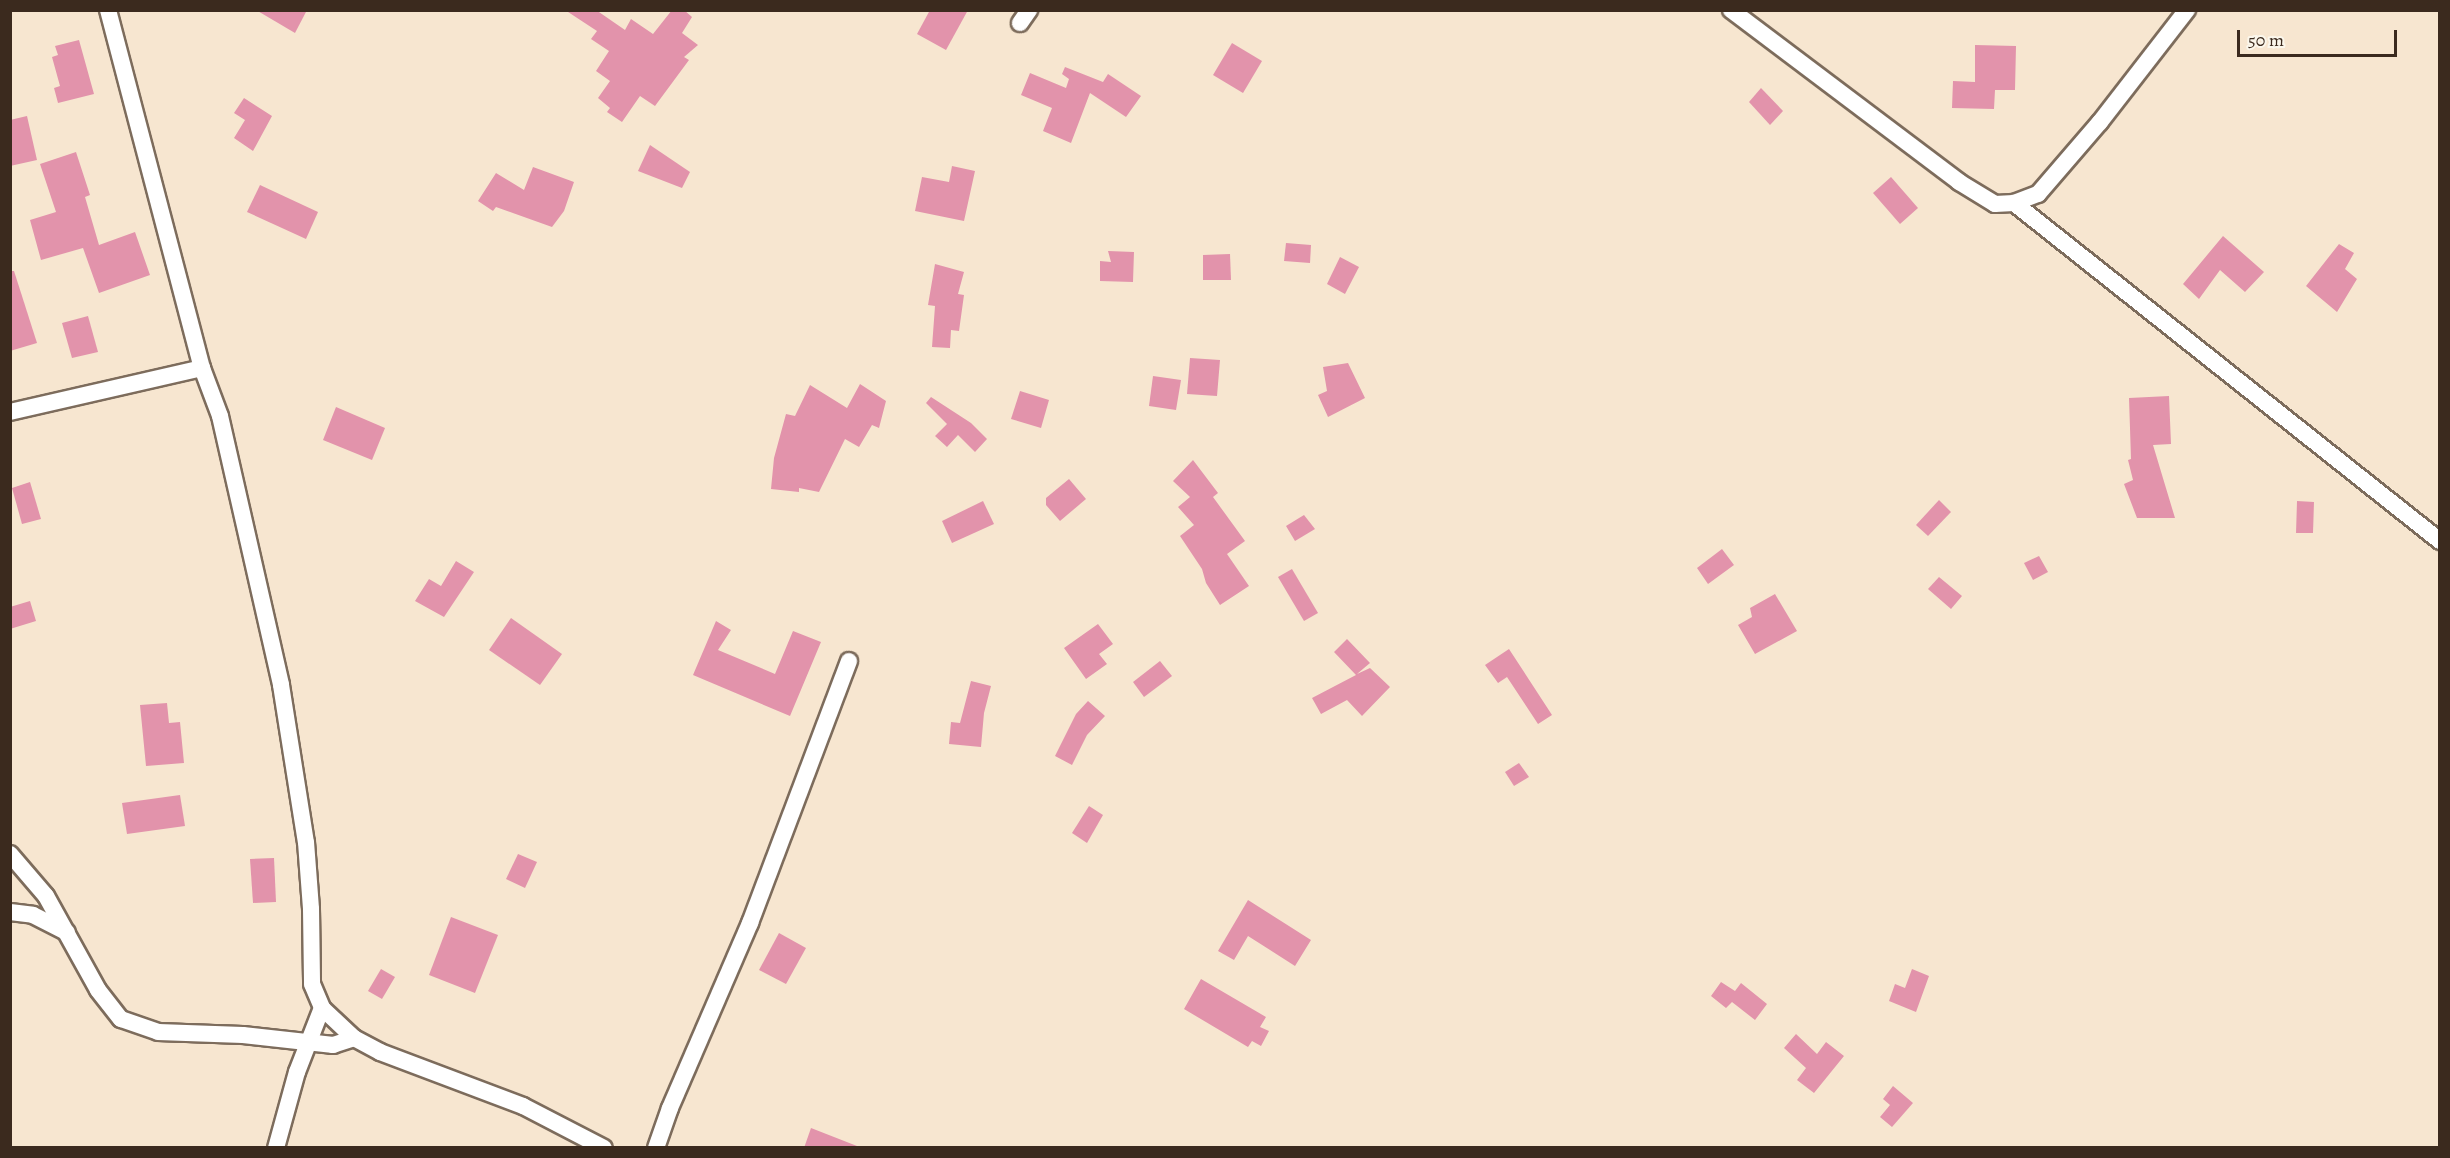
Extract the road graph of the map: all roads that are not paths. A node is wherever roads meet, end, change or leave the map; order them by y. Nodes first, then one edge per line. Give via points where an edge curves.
1 (108, 10) edge
2 (1731, 10) edge
3 (2187, 10) edge
4 (2014, 203) junction
5 (202, 368) junction
6 (10, 412) edge
7 (2439, 541) edge
8 (849, 661) dead end
9 (10, 854) edge
10 (10, 912) edge
11 (67, 932) junction
12 (321, 1008) junction
13 (354, 1038) junction
14 (308, 1043) junction
15 (276, 1148) edge
16 (603, 1148) edge
17 (656, 1148) edge

1 - 5 street
2 - 4 street via 1959,182 1995,204
3 - 4 street via 2038,194
4 - 7 street
5 - 6 street
5 - 12 street via 220,416 281,685 306,842 312,984
8 - 17 street via 750,923
9 - 11 street via 46,897
10 - 11 street via 33,915
11 - 14 street via 98,990 121,1019 158,1032 243,1035
12 - 13 street
12 - 14 street
13 - 14 street via 333,1045
13 - 16 street via 380,1052 523,1106
14 - 15 street

